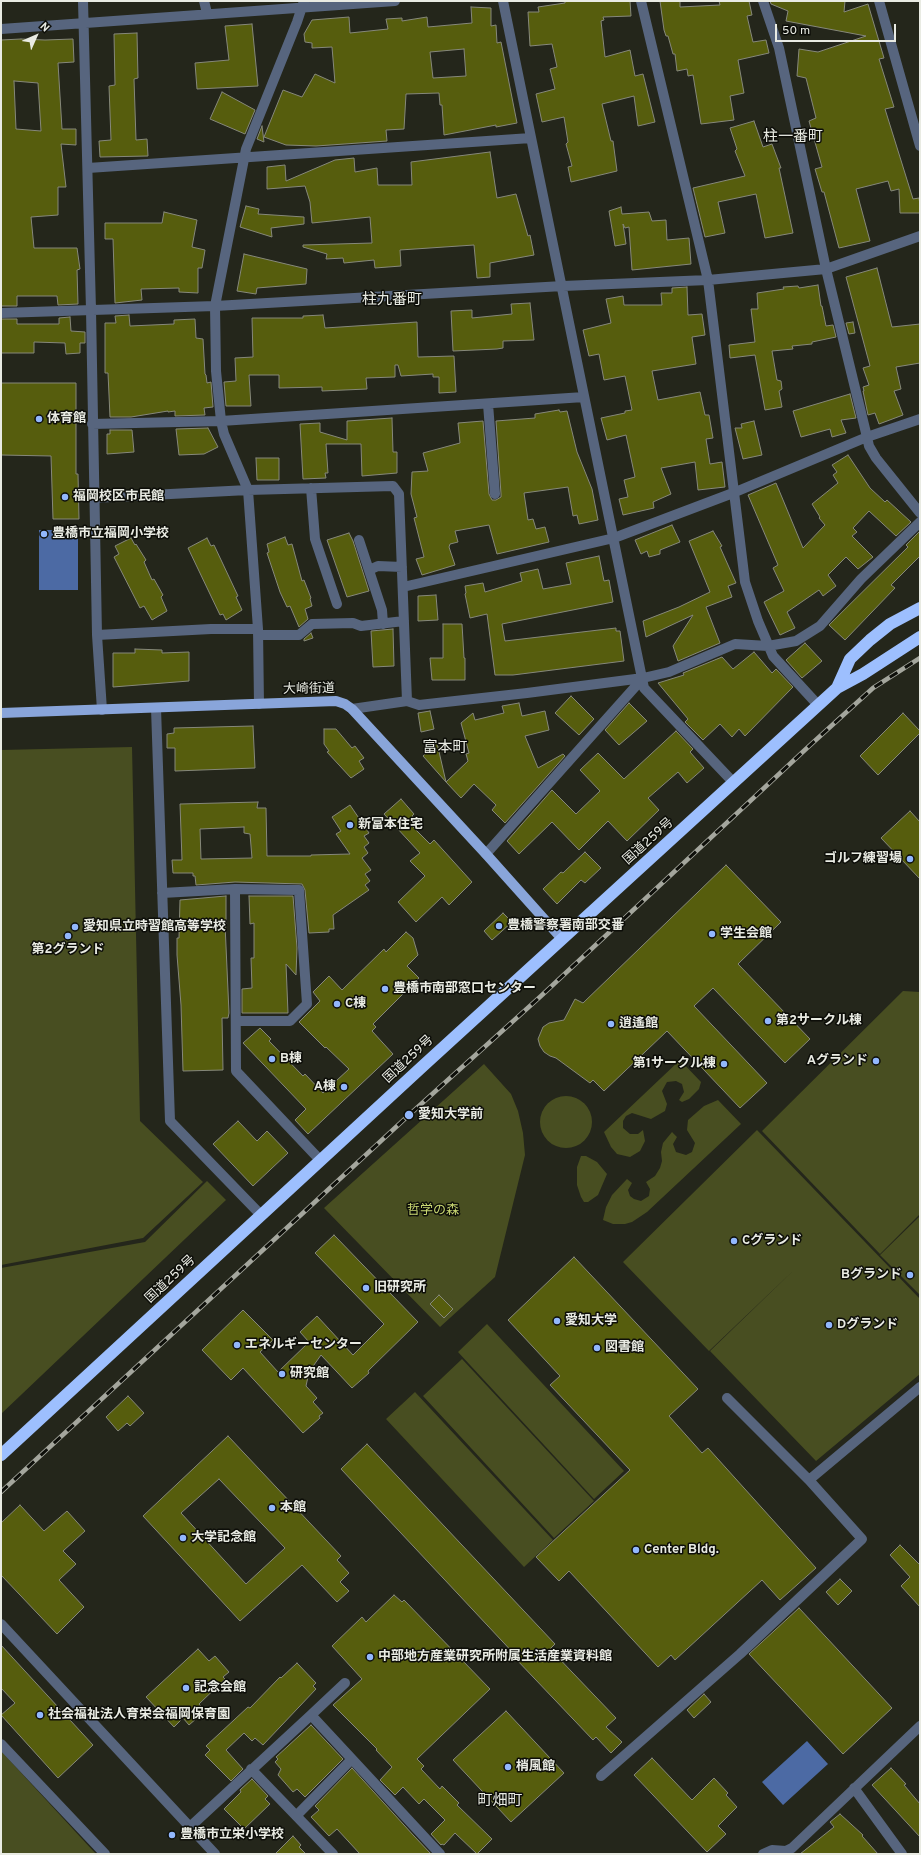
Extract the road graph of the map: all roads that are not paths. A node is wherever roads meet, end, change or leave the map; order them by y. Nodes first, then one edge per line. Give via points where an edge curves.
1 (83, 1) edge
2 (204, 1) edge
3 (395, 1) edge
4 (503, 1) edge
5 (641, 1) edge
6 (763, 1) edge
7 (879, 1) edge
8 (303, 5) edge
9 (207, 13) junction
10 (83, 24) junction
11 (1, 29) edge
12 (531, 138) junction
13 (920, 146) edge
14 (243, 158) junction
15 (88, 168) junction
16 (920, 236) edge
17 (826, 269) junction
18 (708, 280) junction
19 (563, 286) junction
20 (214, 306) junction
21 (91, 310) junction
22 (1, 313) edge
23 (584, 397) junction
24 (488, 404) junction
25 (920, 419) edge
26 (221, 421) junction
27 (92, 424) junction
28 (867, 437) junction
29 (312, 488) junction
30 (248, 490) junction
31 (733, 493) junction
32 (495, 494) dead end
33 (93, 498) junction
34 (920, 513) edge
35 (920, 522) edge
36 (614, 538) junction
37 (359, 540) dead end
38 (402, 566) junction
39 (369, 570) junction
40 (403, 587) junction
41 (337, 604) dead end
42 (920, 608) edge
43 (404, 621) junction
44 (383, 624) junction
45 (258, 632) junction
46 (97, 635) junction
47 (920, 637) edge
48 (768, 646) junction
49 (643, 678) junction
50 (837, 688) junction
51 (407, 701) junction
52 (259, 704) junction
53 (818, 705) junction
54 (156, 708) junction
55 (352, 709) junction
56 (102, 710) junction
57 (1, 713) edge
58 (734, 783) junction
59 (486, 854) junction
60 (236, 889) junction
61 (162, 893) junction
62 (562, 939) junction
63 (237, 1021) junction
64 (320, 1160) junction
65 (261, 1215) junction
66 (920, 1387) edge
67 (727, 1398) dead end
68 (1, 1455) edge
69 (809, 1480) junction
70 (1, 1624) edge
71 (345, 1682) dead end
72 (311, 1715) junction
73 (920, 1726) edge
74 (1, 1744) edge
75 (352, 1759) junction
76 (251, 1769) junction
77 (601, 1776) dead end
78 (854, 1788) junction
79 (297, 1815) junction
80 (191, 1826) junction
81 (106, 1854) edge
82 (216, 1854) edge
83 (333, 1854) edge
84 (440, 1854) edge
85 (763, 1854) edge
86 (902, 1854) edge

1 - 10 street
2 - 9 street
3 - 8 street
4 - 12 street
5 - 18 street
6 - 17 street via 779,48
7 - 13 street
8 - 9 street
8 - 14 street
9 - 10 street
10 - 11 street
10 - 15 street
12 - 14 street
12 - 19 street
14 - 15 street
14 - 20 street
15 - 21 street
16 - 17 street
17 - 18 street
17 - 28 street
18 - 19 street
18 - 31 street
19 - 20 street
19 - 23 street
20 - 21 street
20 - 26 street
21 - 22 street
21 - 27 street
23 - 24 street
23 - 36 street
24 - 26 street
24 - 32 street
25 - 28 street
26 - 27 street
26 - 30 street
27 - 33 street
28 - 31 street
28 - 34 street via 876,458
29 - 30 street
29 - 38 street via 393,486 399,494
29 - 41 street via 315,539
30 - 33 street
30 - 45 street
31 - 36 street
31 - 48 street via 746,582
33 - 46 street
35 - 48 street via 861,579 820,626 796,641
36 - 40 street
36 - 49 street
37 - 39 street
38 - 39 street via 378,566
38 - 40 street
39 - 44 street via 382,610
40 - 43 street
42 - 50 highway, 国道259号 via 890,624 850,658
43 - 44 street
43 - 51 street
44 - 45 street via 312,624 299,635
45 - 46 street via 211,629
45 - 52 street
46 - 56 street
47 - 50 highway, 国道259号
48 - 49 street via 734,644 681,668
48 - 53 street via 773,656
49 - 51 street via 420,705
49 - 58 street via 644,688
49 - 59 street
50 - 53 highway, 国道259号
51 - 55 street
52 - 54 main road, 大崎街道
52 - 55 main road, 大崎街道 via 336,701
53 - 58 highway, 国道259号
54 - 56 main road, 大崎街道
54 - 61 street
55 - 59 main road, 大崎街道
56 - 57 main road, 大崎街道
58 - 62 highway, 国道259号
59 - 62 main road, 大崎街道
60 - 61 street
60 - 63 street
60 - 63 street via 299,890 307,1004 290,1021
61 - 65 street via 170,1121
62 - 64 highway, 国道259号
63 - 64 street via 236,1071
64 - 65 highway, 国道259号
65 - 68 highway, 国道259号
66 - 69 street
67 - 69 street
69 - 77 street via 862,1539 740,1654
70 - 80 street
71 - 72 street
72 - 75 street
72 - 76 street
73 - 78 street
74 - 81 street
75 - 79 street
75 - 84 street
76 - 79 street
76 - 80 street
78 - 85 street via 792,1848 786,1851 772,1850
78 - 86 street
79 - 83 street
80 - 82 street

